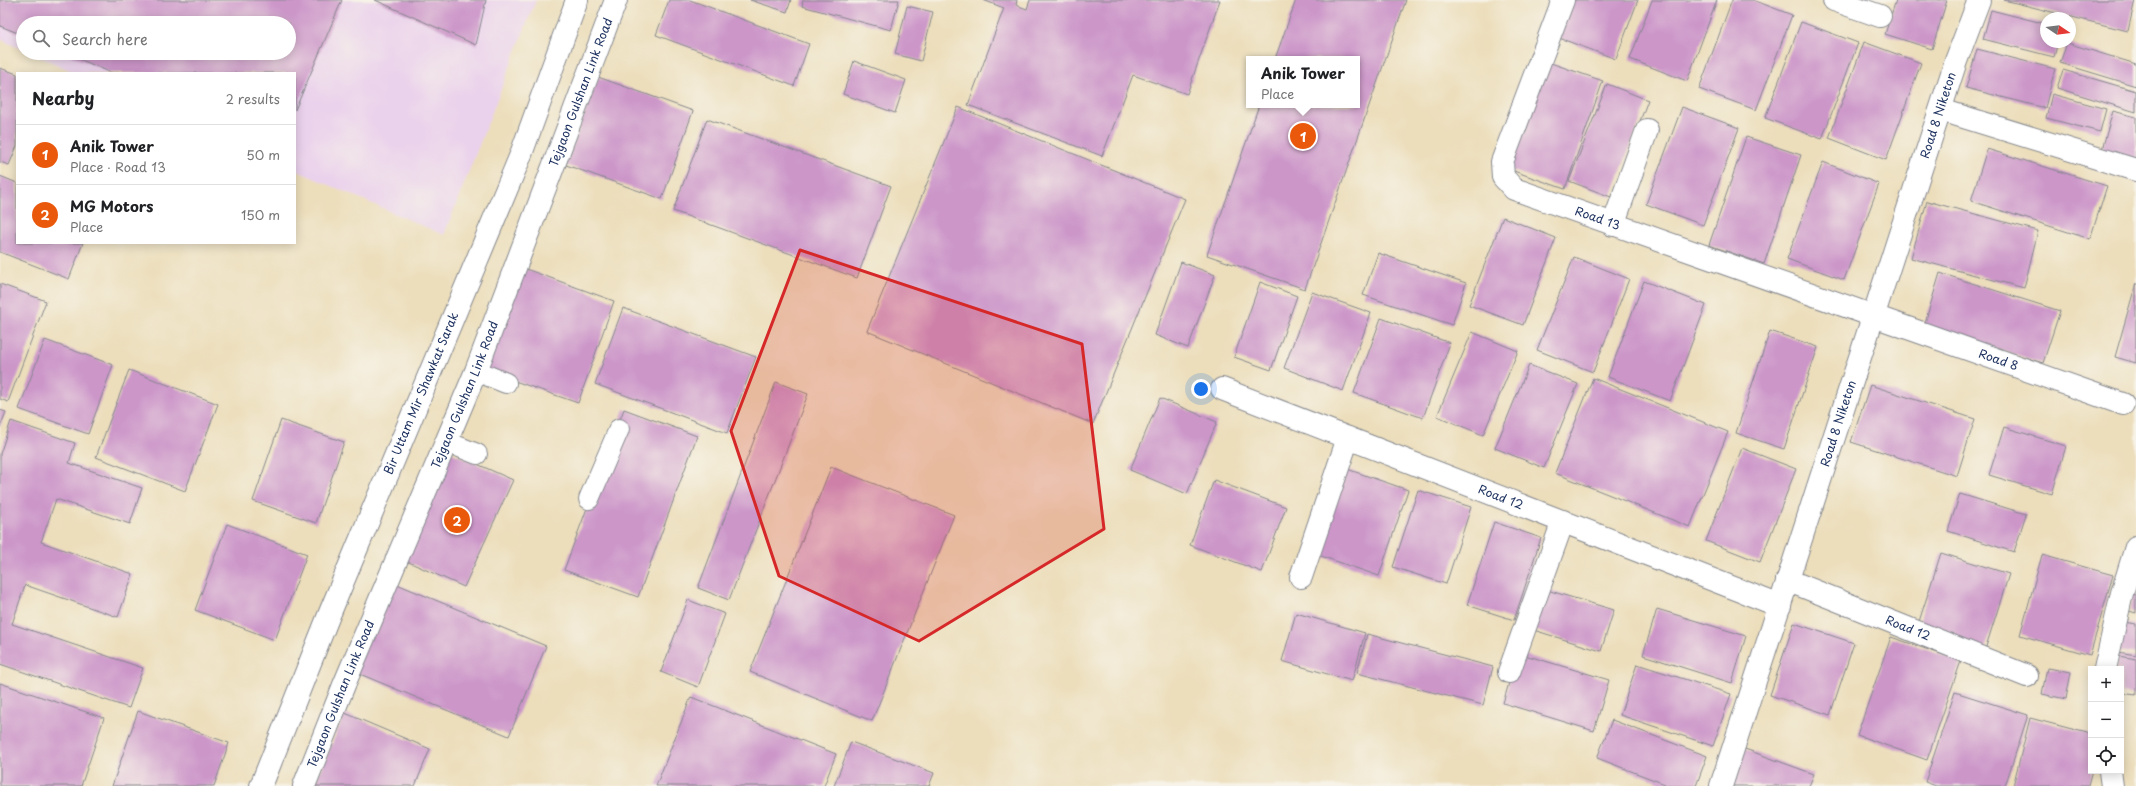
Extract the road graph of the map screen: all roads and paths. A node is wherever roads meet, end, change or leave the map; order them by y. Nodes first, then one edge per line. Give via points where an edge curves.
1 (577, 0) edge
2 (616, 0) edge
3 (1563, 0) edge
4 (1834, 0) edge
5 (1979, 0) edge
6 (1880, 16) dead end
7 (1941, 110) junction
8 (1647, 130) dead end
9 (2136, 170) edge
10 (1613, 225) junction
11 (1874, 316) junction
12 (476, 371) junction
13 (506, 383) dead end
14 (1222, 389) dead end
15 (2123, 404) dead end
16 (619, 429) dead end
17 (1348, 438) junction
18 (447, 442) junction
19 (477, 454) dead end
20 (589, 499) dead end
21 (1563, 521) junction
22 (2136, 547) edge
23 (1301, 577) dead end
24 (1787, 580) junction
25 (1780, 606) junction
26 (2107, 666) edge
27 (1509, 672) dead end
28 (2027, 676) dead end
29 (2110, 774) edge
30 (260, 786) edge
31 (304, 786) edge
32 (1721, 786) edge
33 (2112, 786) edge

1 - 30 street, Bir Uttam Mir Shawkat Sarak via 520,157
2 - 12 street, Tejgaon Gulshan Link Road
3 - 10 street, Road 13 via 1502,162 1503,177 1514,189
4 - 6 street
5 - 7 street, Road 8 Niketon
7 - 9 street
7 - 11 street, Road 8 Niketon
8 - 10 street
10 - 11 street, Road 13
11 - 15 street, Road 8
11 - 24 street, Road 8 Niketon
12 - 13 lane
12 - 18 street, Tejgaon Gulshan Link Road
14 - 17 street, Road 12
16 - 20 lane
17 - 21 street, Road 12
17 - 23 street
18 - 19 lane
18 - 31 street, Tejgaon Gulshan Link Road
21 - 25 street, Road 12
21 - 27 street
22 - 26 street via 2122,593
24 - 25 street, Road 8 Niketon
24 - 28 street, Road 12
25 - 32 street, Road 8 Niketon
29 - 33 street

